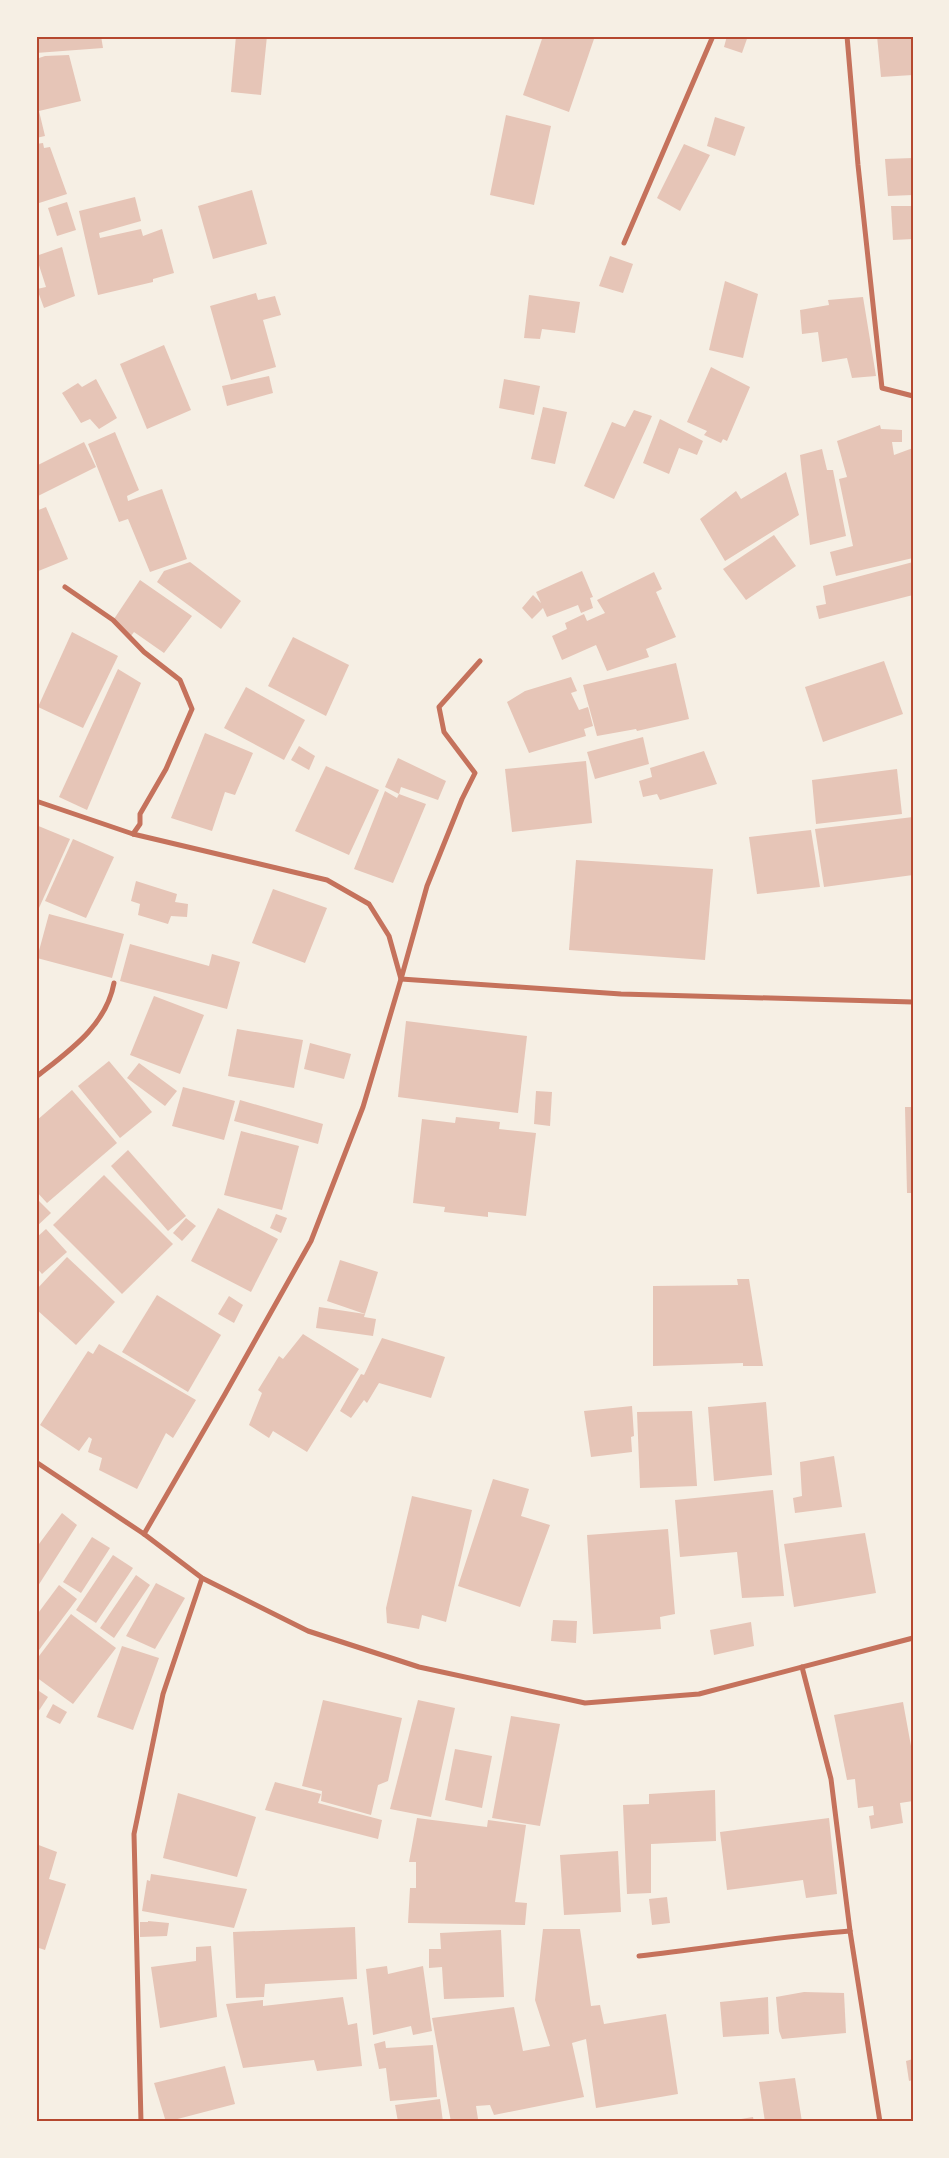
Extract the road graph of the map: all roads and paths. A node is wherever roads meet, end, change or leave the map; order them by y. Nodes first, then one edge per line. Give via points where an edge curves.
1 (713, 36) edge
2 (847, 36) edge
3 (624, 243) dead end
4 (913, 396) edge
5 (65, 587) dead end
6 (480, 661) dead end
7 (36, 801) edge
8 (133, 834) junction
9 (401, 979) junction
10 (114, 983) dead end
11 (913, 1002) edge
12 (36, 1076) edge
13 (36, 1462) edge
14 (144, 1534) junction
15 (202, 1578) junction
16 (913, 1638) edge
17 (802, 1667) junction
18 (850, 1930) junction
19 (639, 1956) dead end
20 (141, 2122) edge
21 (880, 2122) edge

1 - 3 street
2 - 4 street via 882,388
5 - 8 street via 113,620 144,652 180,680 192,709
6 - 9 street via 438,707 444,732 476,773 462,799 427,886
7 - 8 street
8 - 9 street via 327,880 369,904 389,936
9 - 11 street via 621,994
9 - 14 street via 363,1107 311,1241
10 - 12 street via 98,1022 80,1042
13 - 14 street
14 - 15 street
15 - 17 street via 308,1631 419,1667 585,1703 699,1694
15 - 20 street via 163,1694 134,1834
16 - 17 street
17 - 18 street via 831,1779
18 - 19 street
18 - 21 street

